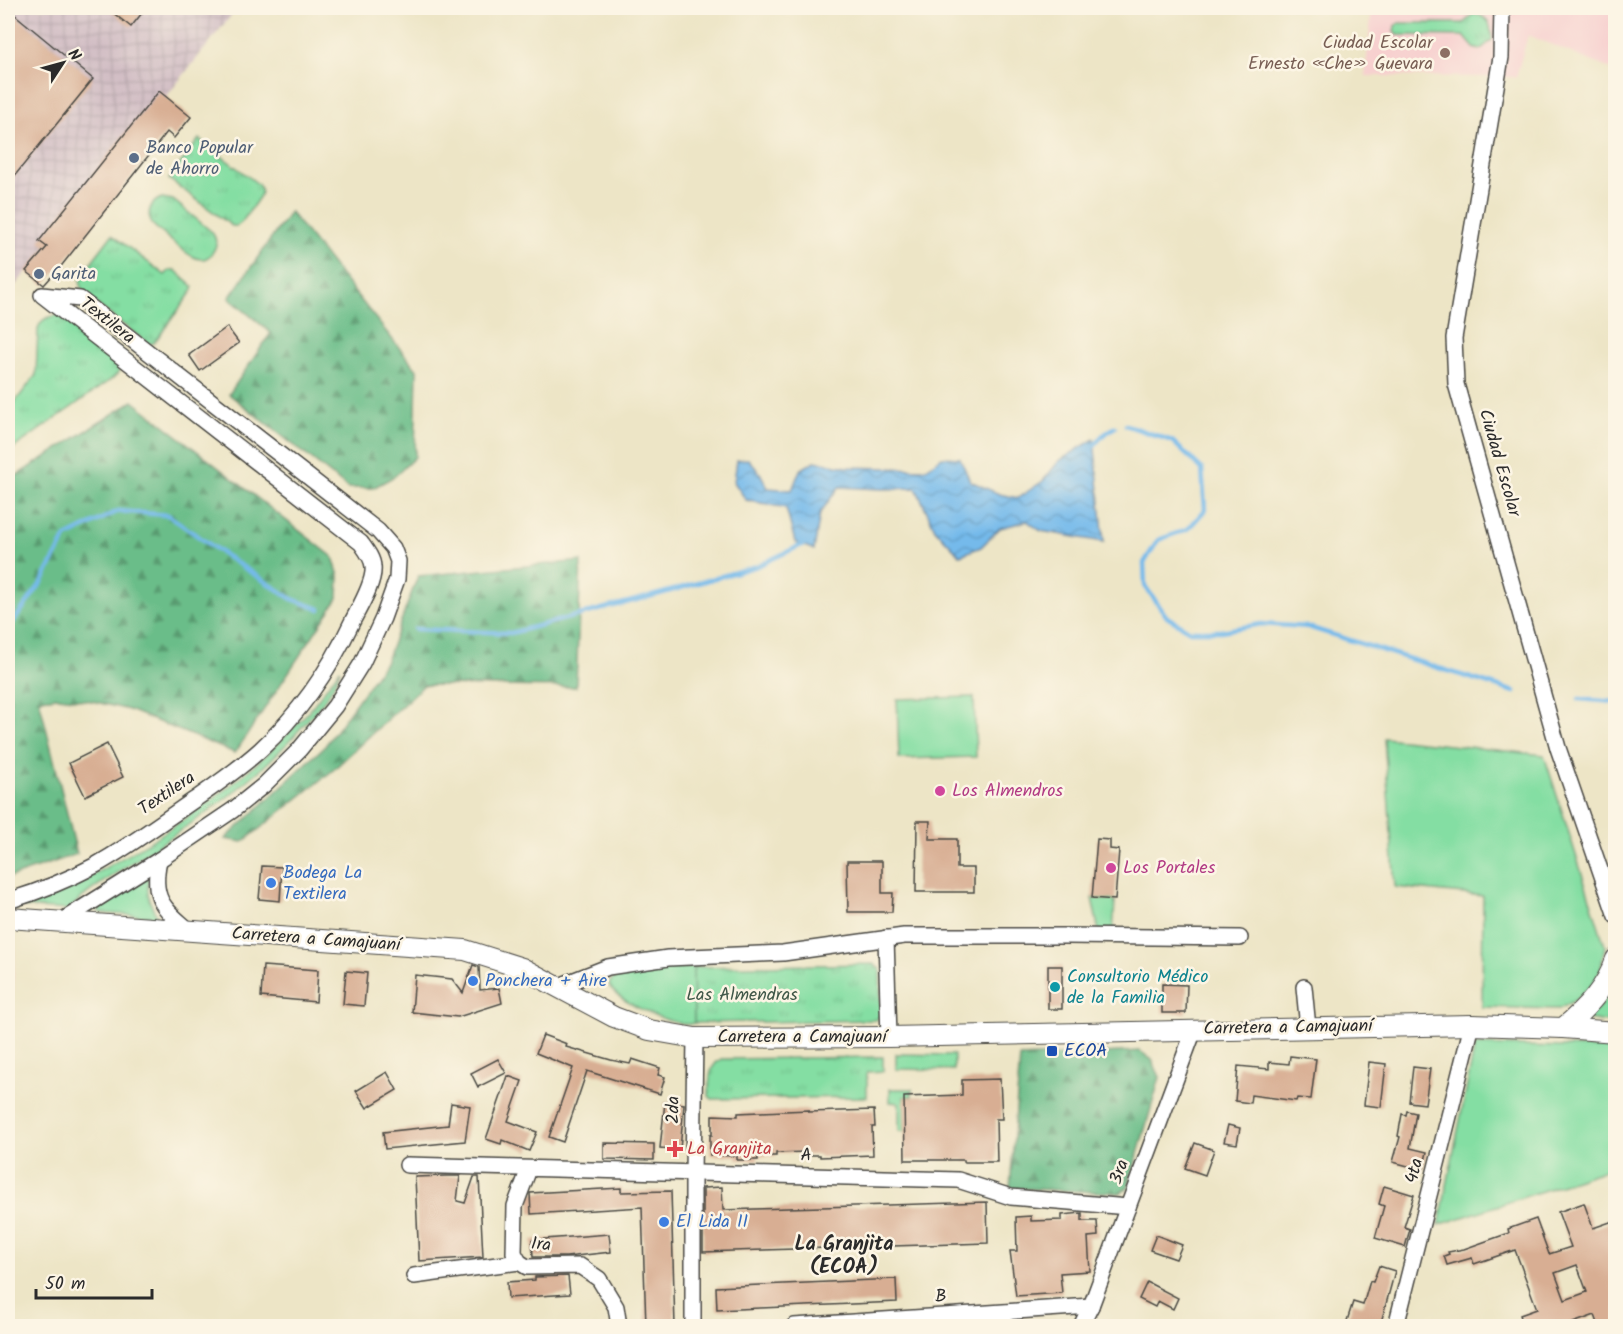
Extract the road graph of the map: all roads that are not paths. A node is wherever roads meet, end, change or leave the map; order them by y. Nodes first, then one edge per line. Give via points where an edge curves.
1 (1502, 8) edge
2 (378, 531) junction
3 (361, 543) junction
4 (397, 579) junction
5 (371, 582) junction
6 (159, 860) junction
7 (8, 901) edge
8 (1616, 916) edge
9 (8, 918) edge
10 (60, 922) junction
11 (190, 931) junction
12 (886, 938) junction
13 (1240, 938) dead end
14 (1616, 959) edge
15 (556, 987) junction
16 (1304, 987) dead end
17 (1472, 1025) junction
18 (1308, 1028) junction
19 (1563, 1028) junction
20 (1194, 1030) junction
21 (1616, 1032) edge
22 (889, 1037) junction
23 (695, 1038) junction
24 (407, 1165) dead end
25 (529, 1169) junction
26 (693, 1173) junction
27 (1128, 1207) junction
28 (519, 1262) junction
29 (414, 1276) dead end
30 (1091, 1306) junction
31 (619, 1326) edge
32 (693, 1326) edge
33 (794, 1326) edge
34 (1081, 1326) edge
35 (1396, 1326) edge

1 - 8 street, Ciudad Escolar via 1502,57 1454,338 1456,384 1558,748
2 - 3 street via 371,541
2 - 3 street, Textilera via 80,299 42,295
2 - 4 street, Textilera via 398,561
3 - 5 street, Textilera via 374,568
4 - 5 street via 387,576
4 - 6 street, Textilera via 362,663 335,706 299,750 233,810
5 - 7 street, Textilera via 320,680 261,750 166,820 95,865
6 - 10 street, Textilera
6 - 11 street via 156,889 161,902
9 - 10 main road, Carretera a Camajuaní
10 - 11 main road, Carretera a Camajuaní
11 - 15 main road, Carretera a Camajuaní via 465,950 522,968
12 - 13 street
12 - 15 street via 783,953 668,958 608,968
12 - 22 street
14 - 19 main road via 1599,992
15 - 23 main road, Carretera a Camajuaní via 649,1030
16 - 18 street
17 - 18 main road, Carretera a Camajuaní
17 - 19 main road, Carretera a Camajuaní
17 - 35 street, 4ta
18 - 20 main road, Carretera a Camajuaní
19 - 21 main road, Carretera a Camajuaní
20 - 22 main road, Carretera a Camajuaní
20 - 27 street, 3ra
22 - 23 main road, Carretera a Camajuaní
23 - 26 street, 2da
24 - 25 street, A
25 - 26 street, A
25 - 28 street, 1ra via 515,1206 514,1253
26 - 27 street, A via 958,1180 1011,1197
26 - 32 street, 2da
27 - 30 street, 3ra
28 - 29 street
28 - 31 street, 1ra via 527,1267 580,1266 599,1279 616,1307
30 - 33 street, B
30 - 34 street, 3ra

